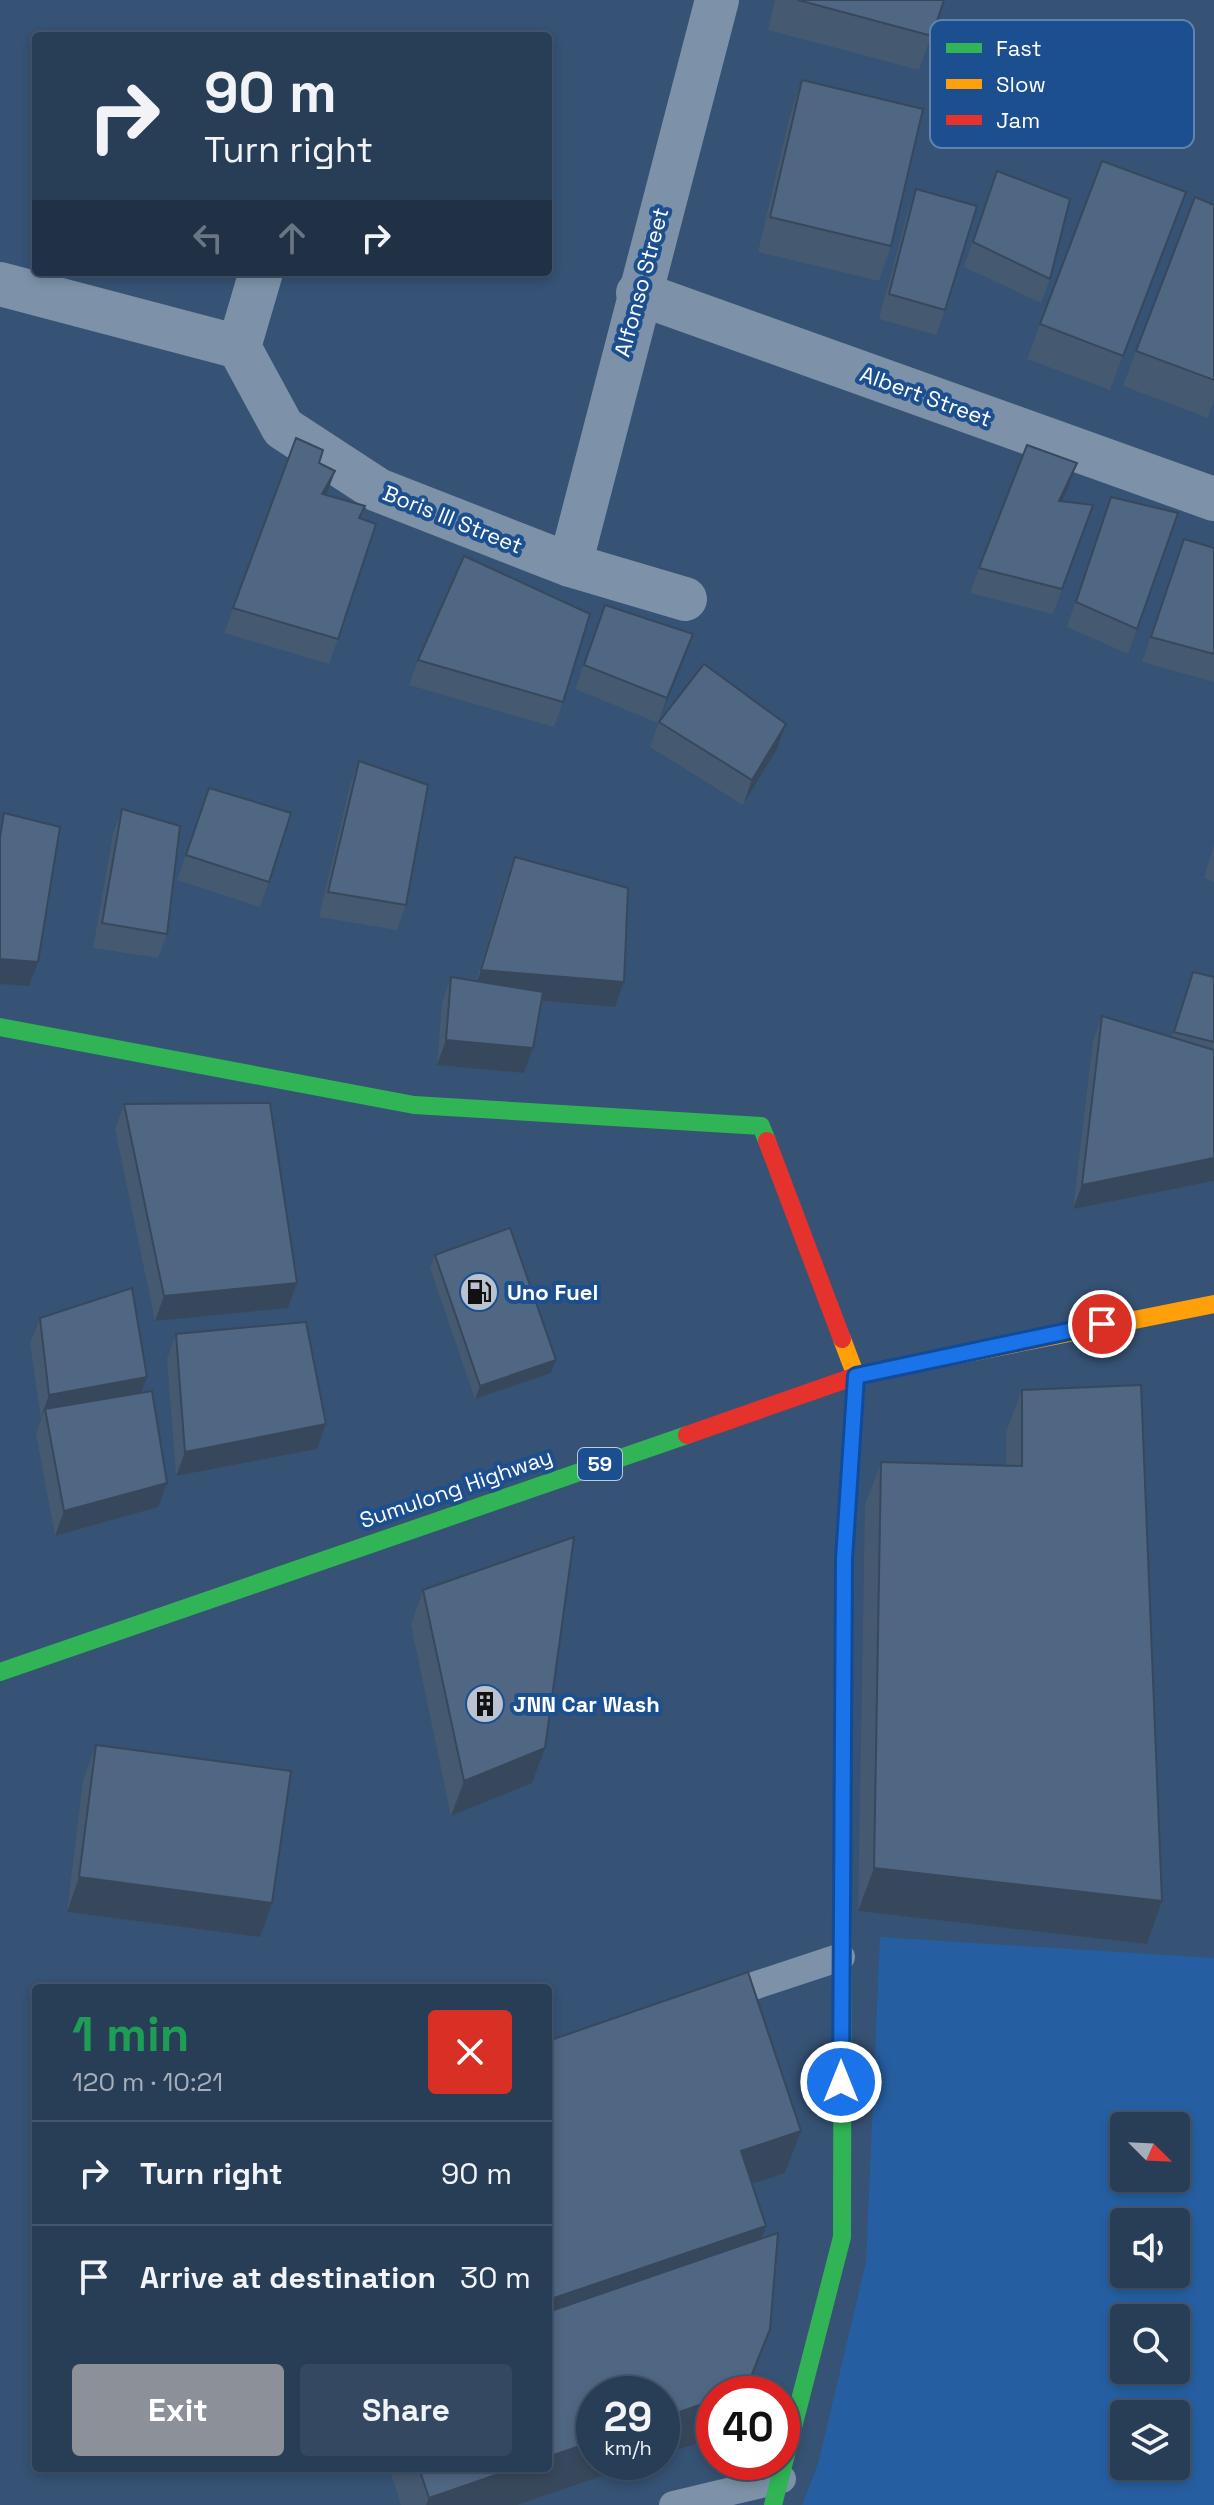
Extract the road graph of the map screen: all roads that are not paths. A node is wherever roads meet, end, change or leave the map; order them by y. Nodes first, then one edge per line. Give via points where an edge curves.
1 (717, 0) edge
2 (260, 276) edge
3 (0, 284) edge
4 (638, 293) junction
5 (239, 347) junction
6 (1214, 499) edge
7 (570, 565) junction
8 (685, 599) dead end
9 (0, 1027) edge
10 (1214, 1304) edge
11 (856, 1376) junction
12 (0, 1672) edge
13 (841, 1957) junction
14 (695, 2005) edge
15 (777, 2492) edge
16 (673, 2505) edge

1 - 4 street, Alfonso Street
2 - 5 street
3 - 5 street
4 - 6 street, Albert Street
4 - 7 street, Alfonso Street
5 - 7 street, Boris III Street via 283,428 354,475 378,490
7 - 8 street, Boris III Street
9 - 11 street via 414,1105 761,1126
10 - 11 street, Sumulong Highway / 59
11 - 12 street, Sumulong Highway / 59
11 - 13 street via 844,1559
13 - 14 lane
13 - 15 street via 842,2237
15 - 16 lane

